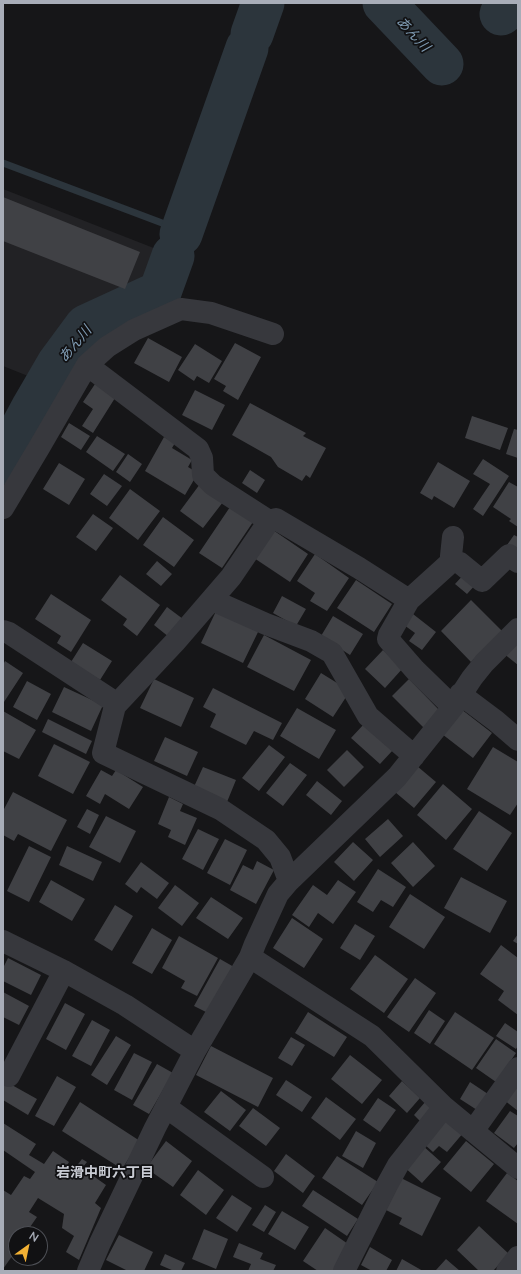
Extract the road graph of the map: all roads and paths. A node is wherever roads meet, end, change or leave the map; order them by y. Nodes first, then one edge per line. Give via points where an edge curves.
1 (273, 334) dead end
2 (87, 365) junction
3 (3, 508) edge
4 (268, 521) junction
5 (453, 537) dead end
6 (452, 561) junction
7 (518, 562) edge
8 (212, 600) junction
9 (409, 600) junction
10 (518, 629) edge
11 (3, 631) edge
12 (456, 701) junction
13 (115, 706) junction
14 (518, 740) edge
15 (414, 756) junction
16 (289, 881) junction
17 (4, 943) edge
18 (250, 958) junction
19 (64, 971) junction
20 (196, 1051) junction
21 (518, 1068) edge
22 (9, 1076) dead end
23 (166, 1107) junction
24 (444, 1107) junction
25 (473, 1131) junction
26 (518, 1168) edge
27 (263, 1177) dead end
28 (518, 1257) edge
29 (88, 1271) edge
30 (344, 1271) edge
31 (507, 1271) edge

1 - 2 street via 211,313 180,309 134,330 107,347
2 - 3 street
2 - 4 street via 198,449 202,458 202,475
4 - 8 street via 231,578
4 - 9 street via 276,519
5 - 6 street
6 - 7 street via 460,563 482,581 509,555
6 - 9 street
8 - 13 street
8 - 15 street via 311,641 332,653 368,716
9 - 12 street via 388,639 415,670
10 - 12 street via 484,663
11 - 13 street via 113,701
12 - 14 street via 496,721
12 - 15 street
13 - 16 street via 103,753 220,809 266,840 280,858
15 - 16 street via 396,778
16 - 18 street via 278,894
17 - 19 street
18 - 20 street
18 - 24 street via 372,1036
19 - 20 street via 125,1005
19 - 22 street
20 - 23 street
21 - 25 street
23 - 27 street
23 - 29 street
24 - 25 street
24 - 30 street via 398,1165
25 - 26 street
28 - 31 street

